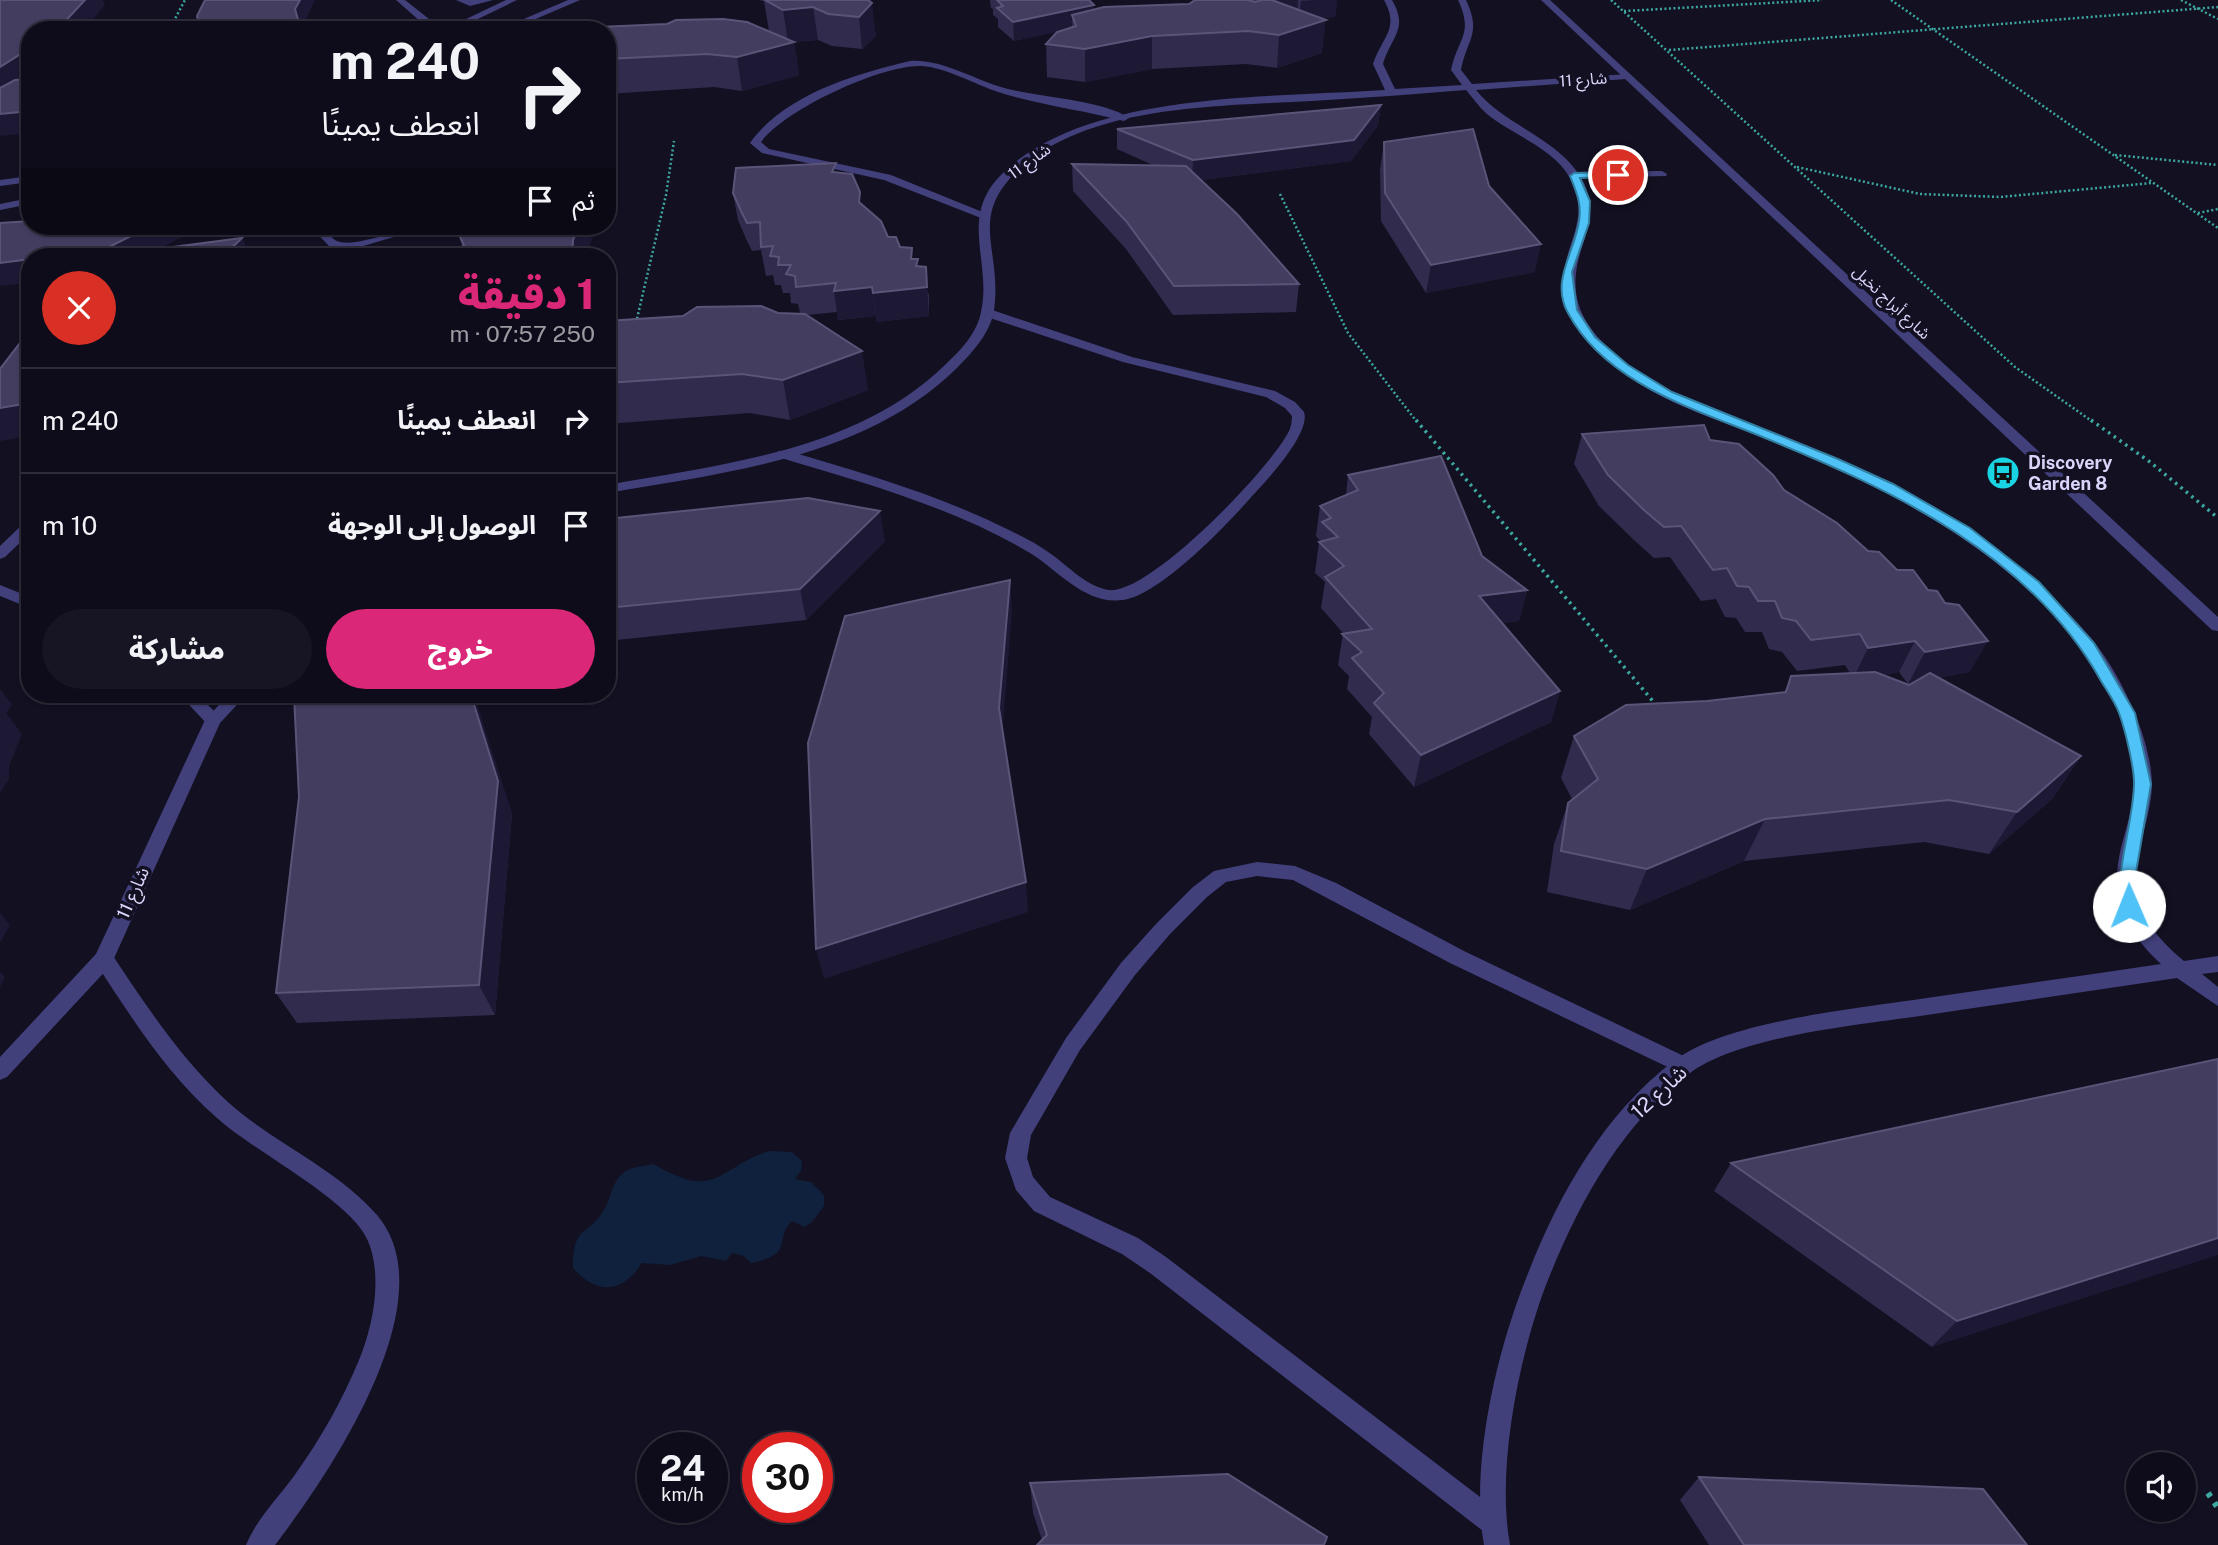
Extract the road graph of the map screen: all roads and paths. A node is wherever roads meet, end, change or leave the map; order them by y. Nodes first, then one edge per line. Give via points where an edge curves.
1 (185, 0) edge
2 (400, 0) edge
3 (460, 0) edge
4 (489, 0) edge
5 (513, 0) edge
6 (576, 0) edge
7 (1388, 0) edge
8 (1462, 0) edge
9 (1545, 0) edge
10 (1611, 0) edge
11 (1822, 0) edge
12 (1891, 0) edge
13 (2181, 0) edge
14 (2218, 7) edge
15 (2197, 8) junction
16 (1624, 11) junction
17 (2218, 19) edge
18 (174, 21) edge
19 (426, 21) edge
20 (467, 21) edge
21 (524, 21) edge
22 (1933, 29) junction
23 (1668, 51) junction
24 (1626, 76) junction
25 (1469, 87) junction
26 (1391, 92) junction
27 (1124, 118) junction
28 (674, 141) dead end
29 (2115, 154) junction
30 (2218, 166) edge
31 (1796, 167) junction
32 (1662, 174) dead end
33 (1574, 176) junction
34 (21, 180) edge
35 (0, 183) edge
36 (2154, 183) junction
37 (1280, 194) dead end
38 (21, 202) edge
39 (0, 206) edge
40 (2218, 209) edge
41 (2197, 213) junction
42 (981, 215) junction
43 (2218, 228) edge
44 (322, 235) edge
45 (393, 235) edge
46 (988, 313) junction
47 (635, 327) edge
48 (783, 454) junction
49 (616, 487) edge
50 (2218, 518) edge
51 (21, 534) edge
52 (0, 554) edge
53 (0, 590) edge
54 (21, 599) edge
55 (2218, 626) edge
56 (196, 703) edge
57 (230, 703) edge
58 (1659, 708) edge
59 (213, 720) junction
60 (104, 959) junction
61 (2218, 964) edge
62 (2180, 970) junction
63 (2218, 998) edge
64 (1683, 1065) junction
65 (0, 1071) edge
66 (2208, 1493) dead end
67 (2218, 1508) edge
68 (1492, 1522) junction
69 (259, 1545) edge
70 (1497, 1545) edge

1 - 18 path
2 - 19 street
3 - 4 street
5 - 20 street
6 - 21 street
7 - 26 street via 1397,22 1378,64
8 - 25 street via 1471,17 1471,39 1456,70
9 - 24 street, شارع أبراج نخيل
10 - 16 path
11 - 16 path
12 - 22 path
13 - 15 path
14 - 15 path
15 - 17 path
15 - 22 path
16 - 23 path
22 - 23 path
22 - 29 path
23 - 31 path
24 - 25 street, شارع 11
24 - 55 street, شارع أبراج نخيل
25 - 26 street, شارع 11
25 - 33 street via 1490,110 1543,144
26 - 27 street, شارع 11 via 1175,109
27 - 42 street, شارع 11 via 1075,133 1025,159 999,183
27 - 42 street via 1004,91 926,62 912,62 882,69 820,96 776,122 755,142 766,151 887,177
28 - 47 path
29 - 30 path
29 - 36 path
31 - 36 path via 1920,194 2000,197
31 - 50 path via 2015,367 2150,462
32 - 33 street
33 - 62 street via 1585,201 1584,223 1567,272 1572,310 1591,339 1624,368 1668,394 1834,461 1966,531 2034,585 2089,646 2127,713 2143,784 2127,878 2129,906 2146,937
34 - 35 street
36 - 41 path
37 - 58 path via 1348,332 1434,444
38 - 39 street
40 - 41 path
41 - 43 path
42 - 46 street
44 - 45 street via 327,241 353,246
46 - 48 street via 953,367 923,393 885,416
46 - 48 street via 1129,362 1270,394 1299,415 1297,430 1240,505 1203,541 1135,592 1120,595 1090,589 1038,552 971,517 884,484
48 - 49 street
51 - 52 street
53 - 54 street
56 - 59 street
57 - 59 street, شارع 11
59 - 60 street, شارع 11
60 - 65 street, شارع 11
60 - 69 street via 157,1041 197,1085 237,1122 338,1194 380,1238 388,1274 387,1309 359,1391 311,1478
61 - 62 street, شارع 12
62 - 63 street
62 - 64 street, شارع 12 via 1807,1024 1743,1041
64 - 68 street, شارع 12 via 1632,1115 1588,1174 1550,1242 1521,1321 1499,1410
64 - 68 street via 1468,963 1329,888 1295,873 1257,869 1221,876 1163,929 1073,1044 1021,1133 1016,1158 1024,1182 1042,1204 1130,1245
66 - 67 path
68 - 70 street, شارع 12

